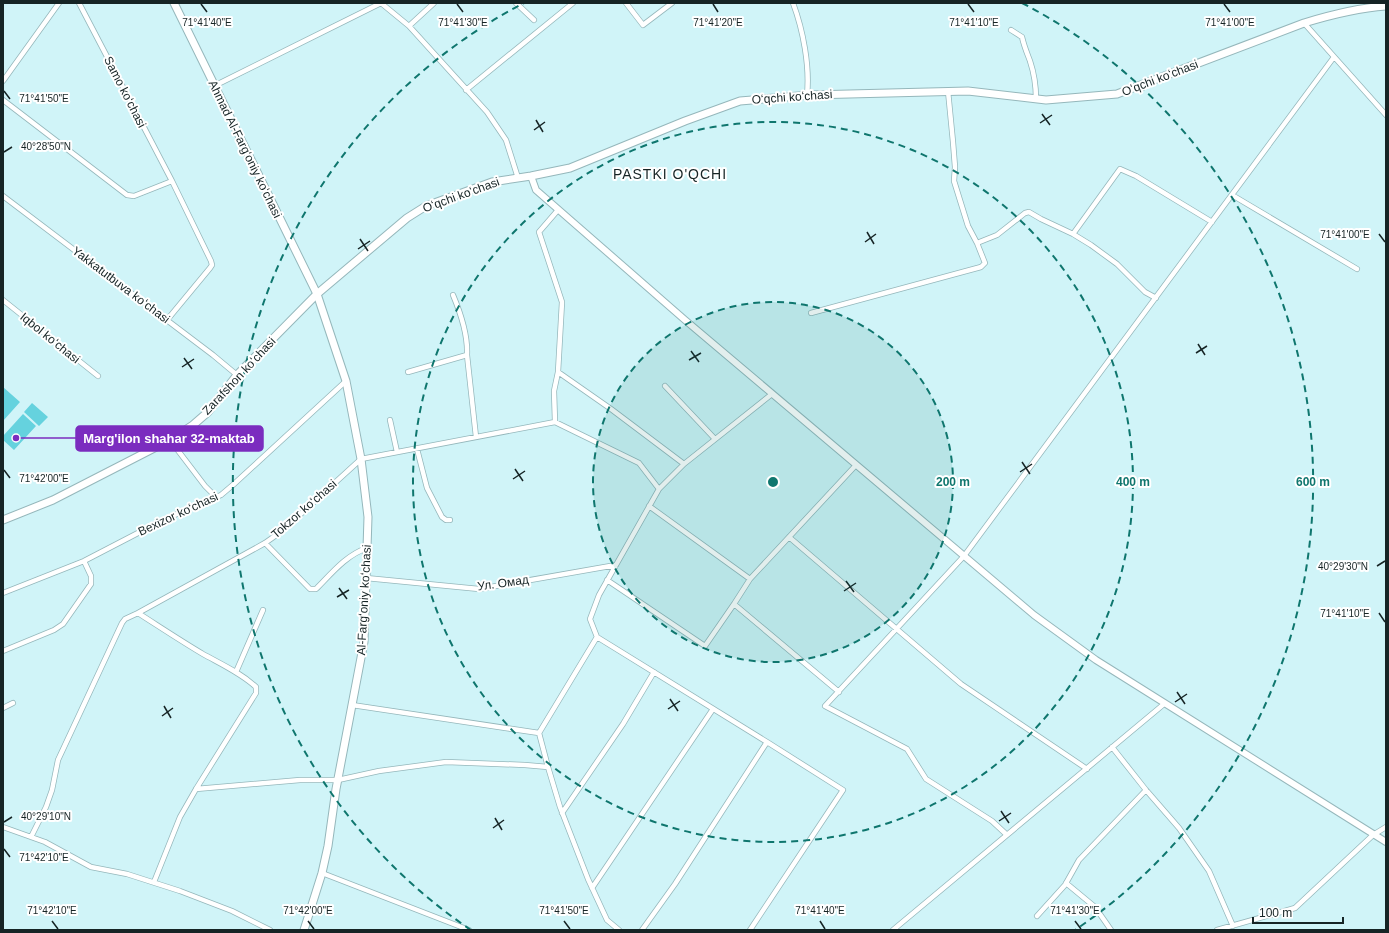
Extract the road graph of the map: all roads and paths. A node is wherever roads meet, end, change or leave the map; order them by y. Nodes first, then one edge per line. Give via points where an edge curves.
1 (59, 3) edge
2 (78, 3) edge
3 (174, 3) edge
4 (381, 3) edge
5 (434, 3) edge
6 (516, 3) edge
7 (574, 3) edge
8 (626, 3) edge
9 (672, 3) edge
10 (793, 3) edge
11 (1386, 6) edge
12 (534, 20) dead end
13 (1304, 23) junction
14 (409, 26) junction
15 (1011, 30) dead end
16 (1334, 57) junction
17 (3, 81) edge
18 (214, 86) junction
19 (466, 90) junction
20 (948, 91) junction
21 (807, 95) junction
22 (1036, 99) junction
23 (3, 100) edge
24 (1386, 116) edge
25 (531, 176) junction
26 (518, 178) junction
27 (172, 182) junction
28 (1232, 195) junction
29 (3, 196) edge
30 (558, 210) junction
31 (1212, 222) junction
32 (1073, 234) junction
33 (977, 243) junction
34 (1357, 269) dead end
35 (317, 294) junction
36 (454, 295) dead end
37 (1156, 298) junction
38 (3, 300) edge
39 (811, 313) dead end
40 (167, 320) junction
41 (467, 355) junction
42 (408, 372) dead end
43 (558, 372) junction
44 (238, 375) junction
45 (98, 376) dead end
46 (346, 381) junction
47 (665, 386) dead end
48 (772, 394) junction
49 (390, 420) dead end
50 (555, 422) junction
51 (476, 437) junction
52 (715, 439) junction
53 (170, 440) junction
54 (417, 449) junction
55 (397, 452) junction
56 (361, 459) junction
57 (684, 464) junction
58 (856, 465) junction
59 (659, 489) junction
60 (216, 497) junction
61 (649, 506) junction
62 (3, 520) edge
63 (450, 520) dead end
64 (790, 537) junction
65 (265, 542) junction
66 (367, 548) junction
67 (964, 556) junction
68 (84, 561) junction
69 (616, 565) junction
70 (366, 578) junction
71 (750, 579) junction
72 (607, 580) junction
73 (3, 593) edge
74 (734, 604) junction
75 (263, 610) dead end
76 (138, 613) junction
77 (896, 629) junction
78 (597, 637) junction
79 (3, 651) edge
80 (236, 672) junction
81 (654, 672) junction
82 (838, 692) junction
83 (13, 703) dead end
84 (1164, 704) junction
85 (352, 705) junction
86 (3, 708) edge
87 (713, 709) junction
88 (539, 733) junction
89 (767, 742) junction
90 (1112, 747) junction
91 (548, 767) junction
92 (1087, 769) junction
93 (338, 780) junction
94 (196, 789) junction
95 (1146, 790) junction
96 (562, 813) junction
97 (3, 827) edge
98 (1386, 827) edge
99 (1007, 835) junction
100 (1373, 835) junction
101 (31, 836) junction
102 (1386, 842) edge
103 (322, 873) junction
104 (154, 882) junction
105 (1066, 883) junction
106 (592, 888) junction
107 (1037, 916) dead end
108 (1233, 926) junction
109 (270, 930) edge
110 (304, 930) edge
111 (469, 930) edge
112 (620, 930) edge
113 (642, 930) edge
114 (750, 930) edge
115 (893, 930) edge
116 (1111, 930) edge
117 (1217, 930) edge

1 - 17 street
2 - 27 street, Samo koʻchasi
3 - 18 main road, Ahmad Al-Fargʻoniy koʻchasi
4 - 14 street
4 - 18 street
5 - 14 street
6 - 12 street
7 - 19 street
8 - 9 street via 643,25
10 - 21 street via 806,54
11 - 13 main road, Oʻqchi koʻchasi
13 - 16 street
13 - 22 main road, Oʻqchi koʻchasi via 1117,94
14 - 19 street
15 - 22 street via 1022,37 1034,73
16 - 24 street
16 - 28 street
18 - 35 main road, Ahmad Al-Fargʻoniy koʻchasi
19 - 26 street via 487,112 506,140
20 - 21 main road, Oʻqchi koʻchasi
20 - 22 main road, Oʻqchi koʻchasi
20 - 33 street via 954,182 968,226
21 - 25 main road, Oʻqchi koʻchasi via 740,101 570,168
23 - 27 street via 127,194 134,196
25 - 26 main road, Oʻqchi koʻchasi
25 - 30 street via 536,190
26 - 35 main road, Oʻqchi koʻchasi via 492,182 426,206 407,218
27 - 40 street, Samo koʻchasi via 212,264
28 - 31 street
28 - 34 street
29 - 40 street, Yakkatutbuva koʻchasi
30 - 43 street via 539,232 562,302
30 - 48 street
31 - 32 street via 1120,168
31 - 37 street
32 - 33 street via 1029,212 997,235
32 - 37 street via 1117,264 1145,292
33 - 39 street via 985,263 981,267
35 - 44 main road, Zarafshon koʻchasi
35 - 46 main road, Al-Fargʻoniy koʻchasi
36 - 41 street via 462,318
37 - 67 street
38 - 45 street, Iqbol koʻchasi
40 - 44 street, Yakkatutbuva koʻchasi
41 - 42 street
41 - 51 street
43 - 50 street via 554,391
43 - 57 street
44 - 53 main road, Zarafshon koʻchasi via 208,412
46 - 56 main road, Al-Fargʻoniy koʻchasi
46 - 60 street, Bexizor koʻchasi via 234,484
47 - 52 street
48 - 52 street
48 - 58 street
49 - 55 street
50 - 51 street
50 - 59 street via 639,463
51 - 54 street
52 - 57 street
53 - 60 street
53 - 62 main road, Zarafshon koʻchasi via 53,500
54 - 55 street
54 - 63 street via 427,488 442,517
55 - 56 street
56 - 65 street, Tokzor koʻchasi via 282,531
56 - 66 main road, Al-Fargʻoniy koʻchasi via 368,517
57 - 59 street
58 - 64 street
58 - 67 street
59 - 61 street
60 - 68 street, Bexizor koʻchasi via 163,520
61 - 69 street
61 - 71 street
64 - 71 street
64 - 77 street
65 - 66 street via 313,590 347,558
65 - 76 street, Tokzor koʻchasi
66 - 70 main road, Al-Fargʻoniy koʻchasi
67 - 77 street
67 - 84 street via 1034,615 1096,660
68 - 73 street, Bexizor koʻchasi
68 - 79 street via 91,576 91,584 63,624
69 - 70 street, Ул. Омад via 479,589
69 - 72 street
70 - 85 main road, Al-Fargʻoniy koʻchasi via 364,642
71 - 74 street
72 - 74 street via 705,646
72 - 78 street via 590,619
74 - 82 street
75 - 80 street
76 - 80 street
76 - 101 street, Tokzor koʻchasi via 122,623 58,760 46,808
77 - 82 street
77 - 92 street via 961,684
78 - 81 street
78 - 88 street
80 - 94 street via 256,687 256,692
81 - 87 street
81 - 96 street via 623,724
82 - 99 street via 825,706 907,750 926,780 992,821
83 - 86 street
84 - 90 street
84 - 100 street
85 - 88 street
85 - 93 main road, Al-Fargʻoniy koʻchasi
87 - 89 street
87 - 106 street
88 - 91 street
89 - 113 street via 675,884
89 - 114 street via 843,790
90 - 92 street
90 - 95 street
91 - 93 street via 446,762 379,771
91 - 96 street
92 - 99 street
93 - 94 street via 300,780
93 - 103 main road, Al-Fargʻoniy koʻchasi
94 - 104 street via 180,817
95 - 105 street via 1079,860
95 - 108 street via 1179,828 1209,871
96 - 106 street
97 - 101 street
98 - 100 street
99 - 115 street
100 - 102 street
100 - 108 street via 1295,908
101 - 104 street via 92,867
103 - 110 main road, Al-Fargʻoniy koʻchasi
103 - 111 street
104 - 109 street via 232,911
105 - 107 street
105 - 116 street via 1095,907
106 - 112 street via 607,920
108 - 117 street

